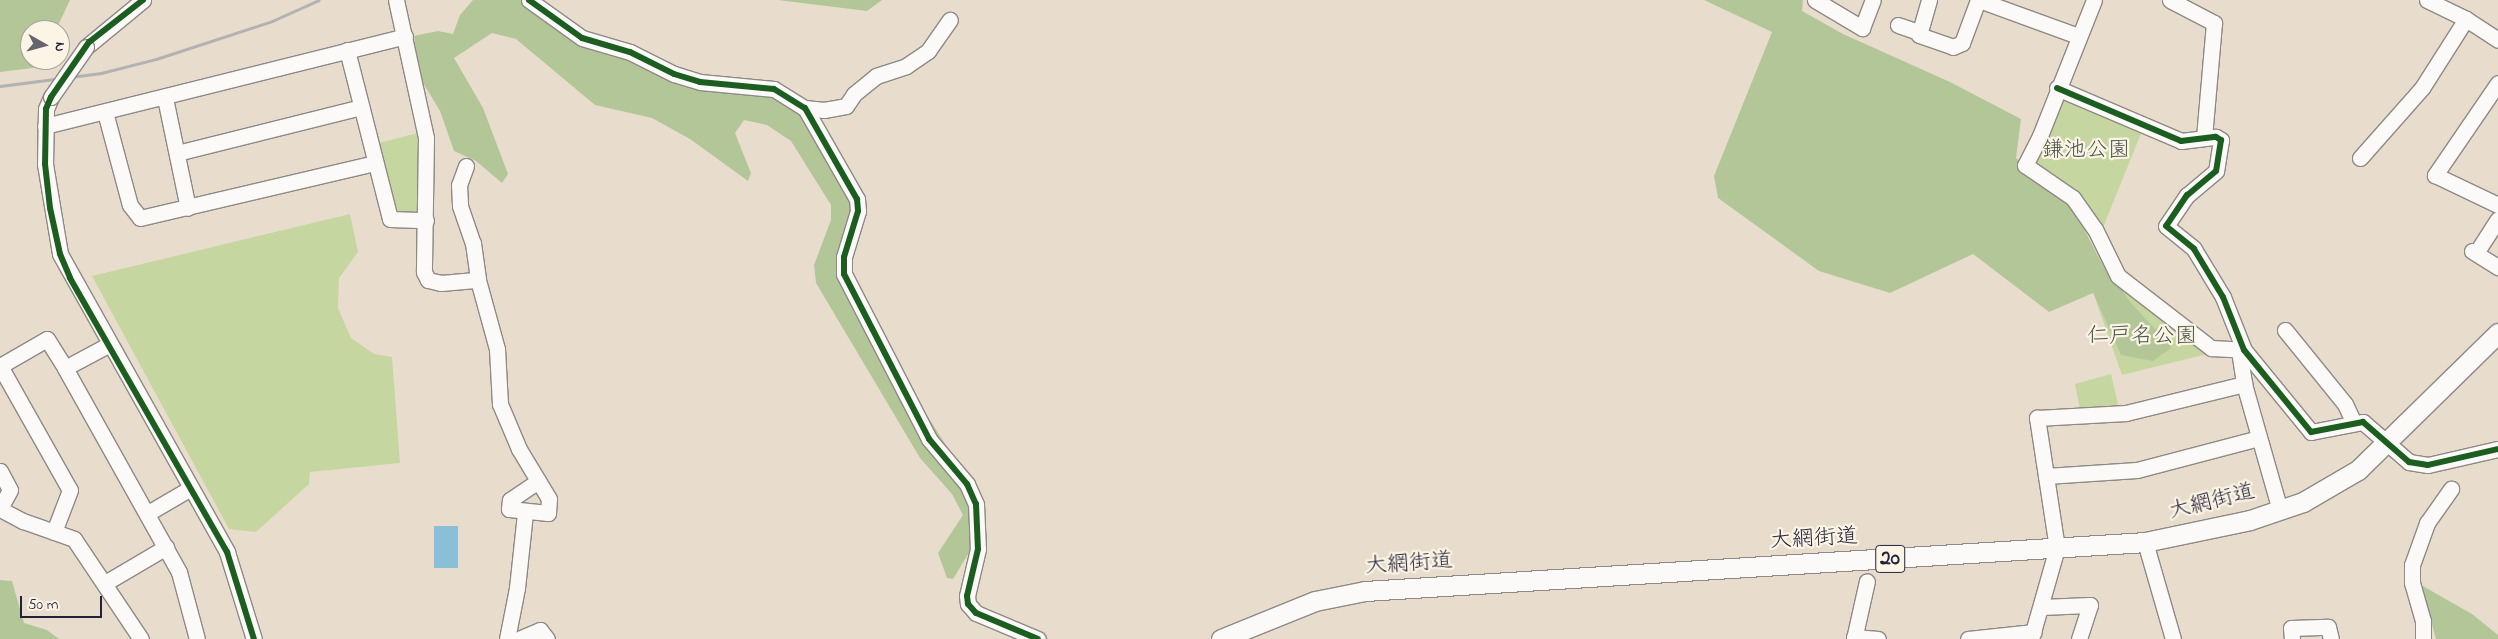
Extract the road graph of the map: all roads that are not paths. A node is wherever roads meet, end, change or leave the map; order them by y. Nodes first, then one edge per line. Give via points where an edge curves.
1 (142, 0) edge
2 (396, 0) edge
3 (530, 0) edge
4 (1815, 0) edge
5 (1873, 0) edge
6 (1929, 0) edge
7 (1979, 0) edge
8 (2094, 0) edge
9 (2170, 0) edge
10 (2427, 0) edge
11 (2466, 19) junction
12 (950, 20) dead end
13 (1898, 25) dead end
14 (1918, 32) junction
15 (405, 36) junction
16 (2078, 36) junction
17 (2498, 40) edge
18 (347, 50) junction
19 (2498, 84) edge
20 (2057, 88) junction
21 (165, 98) junction
22 (361, 107) junction
23 (804, 108) junction
24 (105, 112) junction
25 (45, 126) junction
26 (2204, 138) junction
27 (178, 153) junction
28 (2360, 158) dead end
29 (374, 163) junction
30 (466, 166) dead end
31 (2498, 205) edge
32 (188, 208) junction
33 (2498, 219) edge
34 (426, 220) junction
35 (2498, 267) edge
36 (478, 280) junction
37 (2285, 330) dead end
38 (2498, 333) edge
39 (108, 344) junction
40 (2242, 351) junction
41 (0, 366) edge
42 (65, 368) junction
43 (2244, 384) junction
44 (2354, 423) junction
45 (2259, 438) junction
46 (2390, 442) junction
47 (2498, 448) edge
48 (0, 471) edge
49 (2046, 476) junction
50 (538, 481) junction
51 (191, 488) junction
52 (2451, 488) dead end
53 (0, 509) edge
54 (2280, 510) junction
55 (525, 513) junction
56 (148, 514) junction
57 (54, 532) junction
58 (2145, 542) junction
59 (166, 547) junction
60 (2057, 548) junction
61 (1867, 581) dead end
62 (105, 583) junction
63 (2041, 607) junction
64 (2032, 636) edge
65 (1854, 638) edge
66 (2420, 638) edge
67 (141, 639) edge
68 (197, 639) edge
69 (254, 639) edge
70 (507, 639) edge
71 (519, 639) edge
72 (547, 639) edge
73 (1038, 639) edge
74 (1221, 639) edge
75 (1878, 639) edge
76 (1968, 639) edge
77 (2079, 639) edge
78 (2173, 639) edge
79 (2292, 639) edge
80 (2331, 639) edge

1 - 25 street, bridge via 86,47 51,97
2 - 15 street
3 - 23 street via 582,38 630,52 674,74 700,82 774,89
4 - 5 street via 1868,32
6 - 14 street
7 - 14 street via 1958,46 1918,35
7 - 16 street
8 - 16 street
9 - 26 street via 2214,23
10 - 11 street
11 - 17 street
11 - 28 street via 2422,88
12 - 23 street via 928,51 906,66 876,76 854,94 846,106 824,110
13 - 14 street
15 - 18 street
15 - 34 street via 426,138
16 - 20 street
18 - 21 street
18 - 22 street
19 - 31 street via 2435,175
20 - 26 street via 2181,141
20 - 40 street via 2040,136 2025,165 2073,198 2095,229 2118,276 2211,348
21 - 24 street
21 - 27 street
22 - 27 street
22 - 29 street
23 - 73 street via 857,199 858,211 844,257 844,274 929,439 967,484 976,504 978,549 968,604 976,613
24 - 25 street
24 - 32 street via 130,205 137,216
25 - 39 street via 47,185 60,254
26 - 40 street via 2221,140 2216,171 2187,195 2166,226 2194,249 2223,297
27 - 32 street
29 - 32 street
29 - 34 street via 390,219
30 - 36 street via 460,185 460,206 473,243
33 - 35 street via 2474,252
34 - 36 street via 424,272 428,280 441,283
36 - 50 street via 497,349 500,404 519,449
37 - 44 street via 2345,404
38 - 46 main road, 大網街道 / 20
39 - 42 street
39 - 51 street
40 - 43 street
40 - 44 street via 2311,432
41 - 42 street via 47,339
41 - 57 street via 70,490
42 - 56 street
43 - 45 street
43 - 49 street via 2126,413 2037,418
44 - 46 street via 2363,422
45 - 49 street via 2137,470
45 - 54 street
46 - 47 street via 2409,462 2428,466
46 - 54 main road, 大網街道 / 20 via 2343,481
48 - 53 street via 10,490
49 - 60 street
50 - 55 street via 549,499 548,513
50 - 55 street via 510,500 509,510
51 - 56 street
51 - 69 street via 231,561
52 - 66 street via 2427,523 2412,565 2412,583 2423,621
53 - 57 street
54 - 58 main road, 大網街道 / 20 via 2233,524
55 - 70 street via 517,588
56 - 59 street
57 - 62 street via 74,539
58 - 60 main road, 大網街道 / 20
58 - 78 street
59 - 62 street
59 - 68 street via 179,572
60 - 63 street
60 - 74 main road, 大網街道 / 20 via 1365,591 1315,601
61 - 65 street
62 - 67 street
63 - 64 street
63 - 77 street via 2090,605
64 - 76 street
65 - 75 street
71 - 72 street via 540,630
79 - 80 street via 2291,628 2328,627

